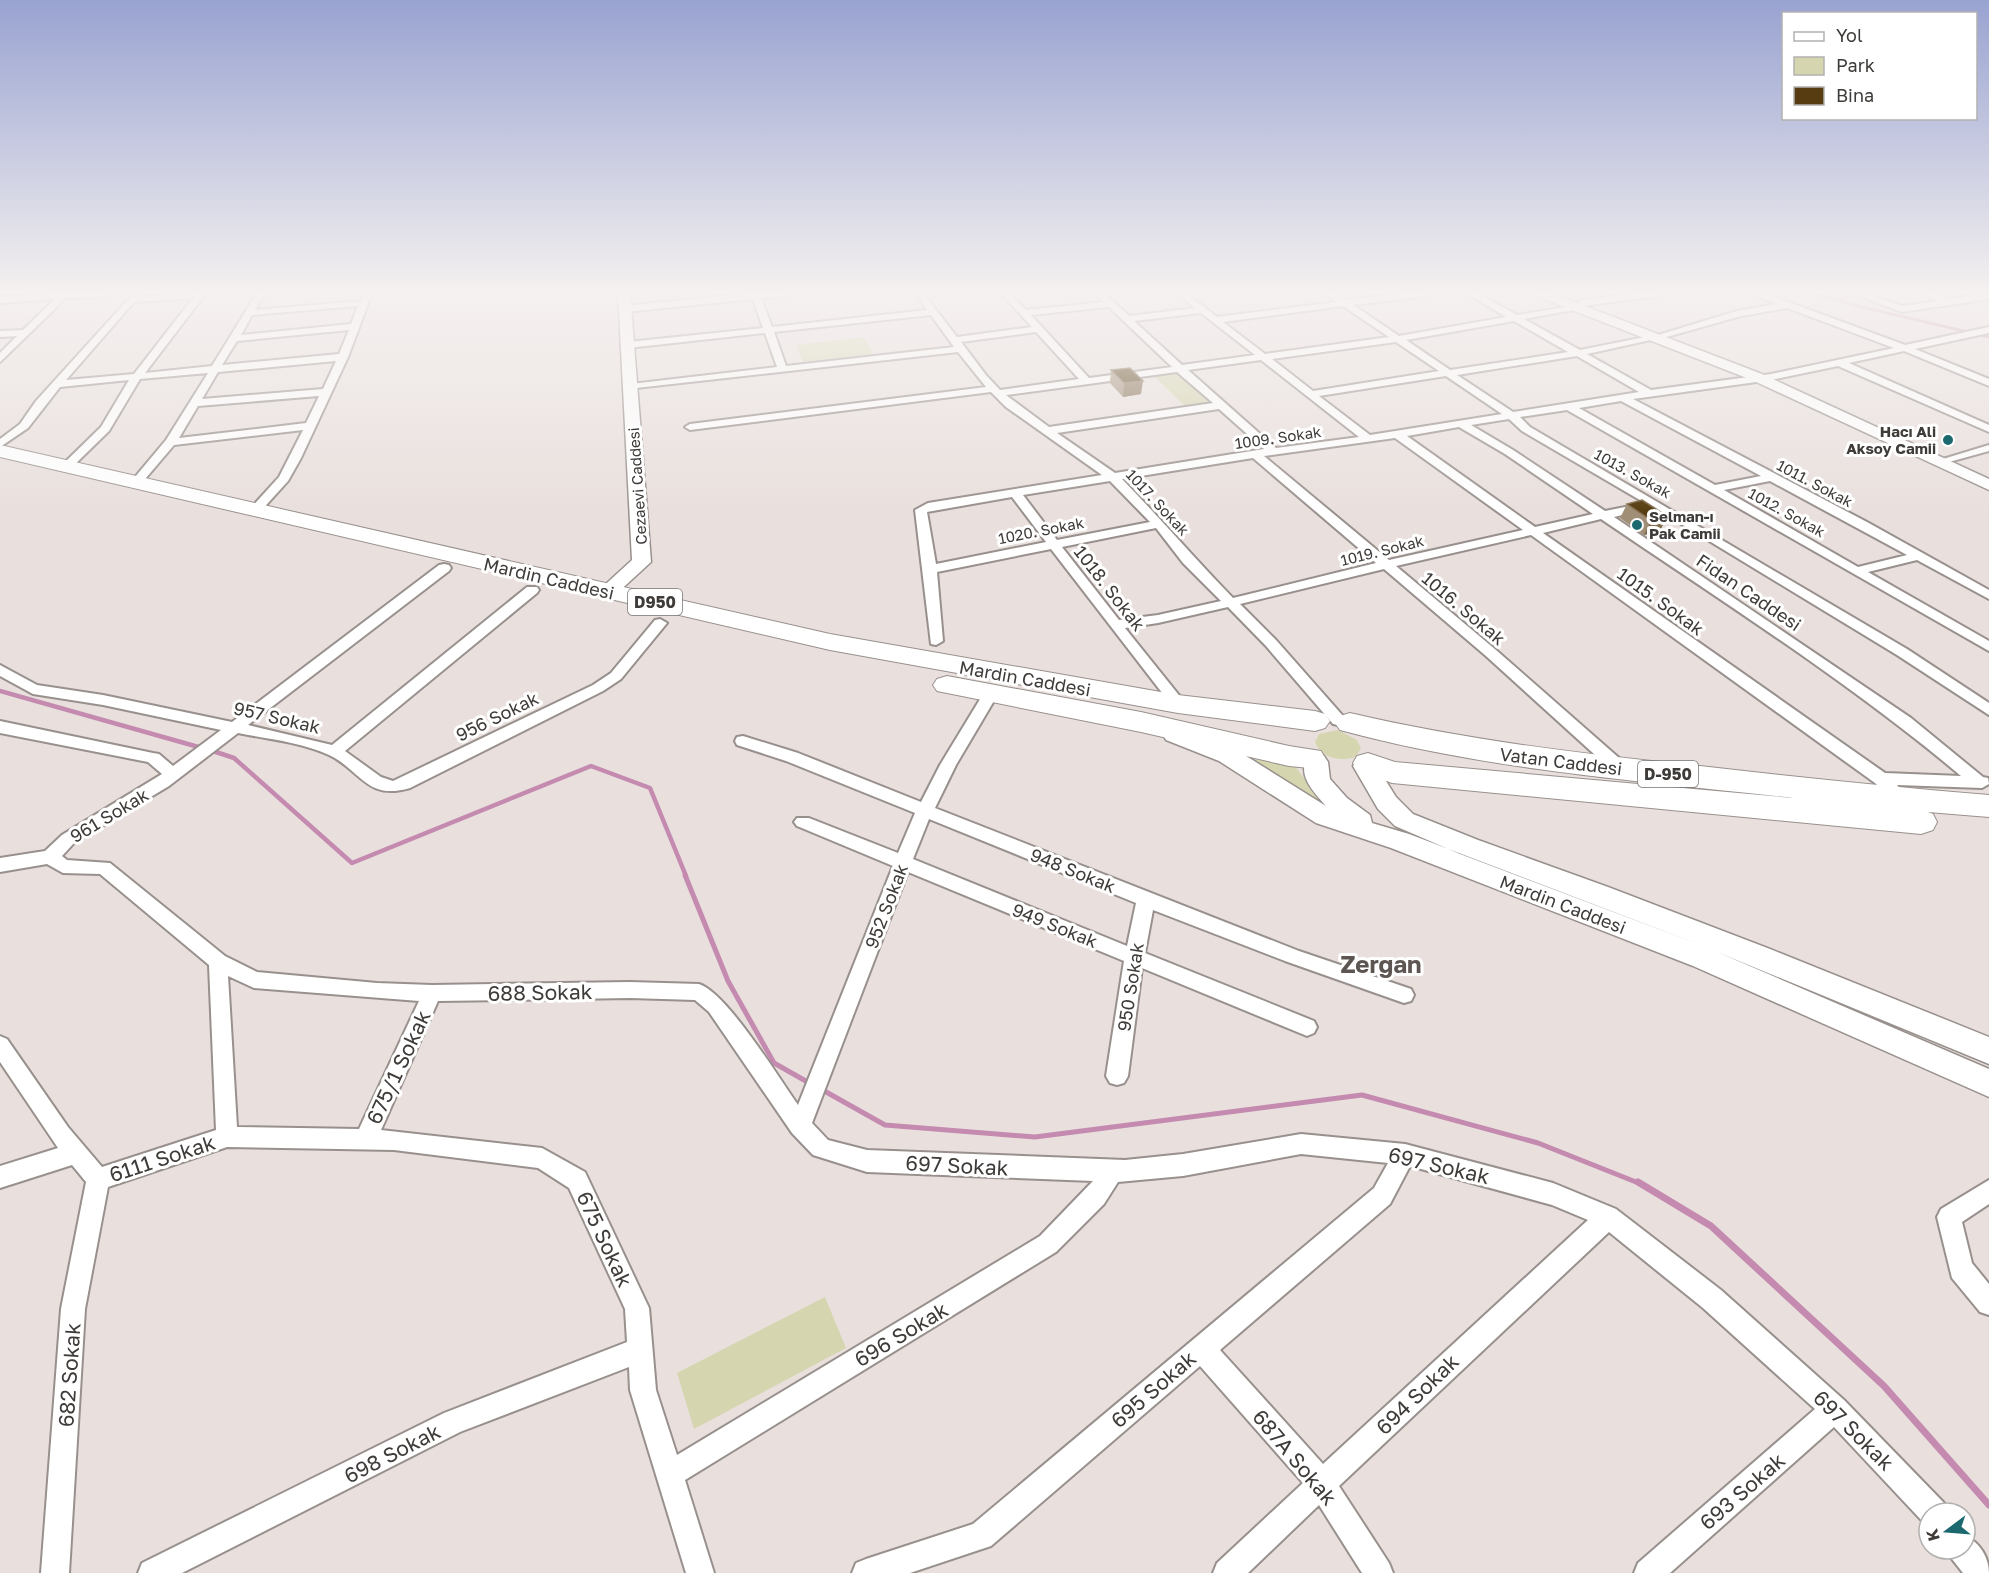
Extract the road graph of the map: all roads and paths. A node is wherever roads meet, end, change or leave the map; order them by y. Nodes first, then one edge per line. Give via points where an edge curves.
1 (73, 366) edge
2 (144, 366) edge
3 (244, 366) edge
4 (339, 366) edge
5 (630, 366) edge
6 (794, 366) edge
7 (973, 366) edge
8 (1073, 366) edge
9 (1191, 366) edge
10 (1275, 366) edge
11 (1438, 366) edge
12 (1496, 366) edge
13 (1602, 366) edge
14 (1736, 366) edge
15 (1821, 366) edge
16 (1847, 366) edge
17 (1950, 366) edge
18 (782, 368) joint
19 (1179, 368) junction
20 (217, 369) junction
21 (1449, 374) junction
22 (137, 376) junction
23 (1764, 377) junction
24 (1086, 380) junction
25 (1989, 382) edge
26 (57, 384) junction
27 (631, 387) junction
28 (996, 391) junction
29 (327, 392) junction
30 (1649, 393) junction
31 (1312, 394) junction
32 (1625, 399) junction
33 (195, 403) junction
34 (1221, 405) junction
35 (1568, 406) junction
36 (1512, 416) junction
37 (1461, 424) junction
38 (310, 426) junction
39 (690, 426) dead end
40 (1989, 429) edge
41 (1046, 431) junction
42 (1398, 435) junction
43 (1368, 440) junction
44 (171, 442) junction
45 (0, 444) edge
46 (1989, 448) edge
47 (0, 451) edge
48 (1275, 452) junction
49 (1255, 454) junction
50 (1949, 459) junction
51 (0, 464) edge
52 (67, 466) junction
53 (1771, 477) junction
54 (1989, 477) edge
55 (1114, 478) junction
56 (136, 483) junction
57 (1989, 485) edge
58 (1713, 489) junction
59 (1015, 494) junction
60 (1656, 504) junction
61 (255, 510) junction
62 (1603, 516) junction
63 (1159, 524) junction
64 (1530, 531) junction
65 (1054, 545) junction
66 (1919, 556) junction
67 (1384, 565) junction
68 (444, 568) junction
69 (930, 569) junction
70 (1857, 571) junction
71 (532, 590) junction
72 (607, 592) junction
73 (1989, 595) edge
74 (1230, 602) junction
75 (660, 623) junction
76 (1116, 625) junction
77 (936, 641) dead end
78 (1989, 647) edge
79 (0, 670) edge
80 (990, 694) junction
81 (1178, 704) junction
82 (1986, 705) edge
83 (1141, 722) junction
84 (1335, 722) junction
85 (0, 726) edge
86 (233, 727) junction
87 (743, 741) dead end
88 (335, 751) junction
89 (1313, 760) junction
90 (1367, 765) junction
91 (1621, 769) junction
92 (178, 771) junction
93 (1891, 790) junction
94 (1986, 790) edge
95 (926, 810) junction
96 (803, 822) dead end
97 (1989, 828) edge
98 (1400, 841) junction
99 (50, 857) junction
100 (903, 863) junction
101 (0, 865) edge
102 (1146, 899) junction
103 (1134, 958) junction
104 (218, 962) junction
105 (432, 993) junction
106 (1404, 995) dead end
107 (1307, 1027) dead end
108 (0, 1045) edge
109 (1989, 1051) edge
110 (1116, 1076) dead end
111 (1989, 1083) edge
112 (800, 1126) junction
113 (227, 1137) junction
114 (365, 1140) junction
115 (76, 1153) junction
116 (1405, 1154) junction
117 (1113, 1170) junction
118 (0, 1177) edge
119 (98, 1179) junction
120 (1989, 1191) edge
121 (1608, 1217) junction
122 (1989, 1303) edge
123 (1200, 1348) junction
124 (640, 1350) junction
125 (1835, 1409) junction
126 (670, 1474) junction
127 (1322, 1484) junction
128 (1923, 1501) edge
129 (1972, 1561) edge
130 (55, 1573) edge
131 (152, 1573) edge
132 (700, 1573) edge
133 (866, 1573) edge
134 (1227, 1573) edge
135 (1380, 1573) edge
136 (1648, 1573) edge
137 (1981, 1573) edge

1 - 26 street
2 - 22 street
3 - 20 street
4 - 29 street
5 - 27 street, Cezaevi Caddesi
6 - 18 street
7 - 28 street, 1017. Sokak
8 - 24 street
9 - 19 street
10 - 31 street
11 - 21 street, 1013. Sokak
12 - 21 street
13 - 30 street
14 - 23 street
15 - 23 street, 1009. Sokak
16 - 40 street
17 - 25 street
18 - 27 street
19 - 24 street
19 - 34 street
20 - 22 street
20 - 33 street
21 - 31 street
21 - 36 street, 1013. Sokak
22 - 26 street
22 - 52 street via 105,429
23 - 30 street, 1009. Sokak
23 - 50 street
23 - 57 street
24 - 28 street
26 - 45 street via 24,426
27 - 72 street, Cezaevi Caddesi via 642,562
28 - 39 street
28 - 41 street, 1017. Sokak
29 - 33 street
29 - 38 street
30 - 32 street, 1009. Sokak
31 - 43 street
32 - 35 street, 1009. Sokak
32 - 53 street, 1011. Sokak
33 - 44 street
34 - 41 street
34 - 48 street
35 - 36 street, 1009. Sokak
35 - 58 street, 1012. Sokak
36 - 37 street, 1009. Sokak
36 - 60 street, 1013. Sokak via 1526,429
37 - 42 street, 1009. Sokak
37 - 62 street, Fidan Caddesi
38 - 44 street
38 - 61 street via 284,479
41 - 55 street, 1017. Sokak
42 - 43 street, 1009. Sokak
42 - 64 street, 1015. Sokak
43 - 48 street, 1009. Sokak
44 - 56 street
46 - 50 street
47 - 52 highway, Mardin Caddesi / D950
48 - 49 street, 1009. Sokak
49 - 55 street, 1009. Sokak
49 - 67 street, 1016. Sokak
50 - 54 street
51 - 68 highway, Mardin Caddesi / D950
52 - 56 highway, Mardin Caddesi / D950
53 - 58 street
53 - 66 street, 1011. Sokak
55 - 59 street, 1009. Sokak
55 - 63 street, 1017. Sokak
56 - 61 highway, Mardin Caddesi / D950
58 - 70 street, 1012. Sokak
59 - 65 street, 1018. Sokak
59 - 69 street, 1009. Sokak via 921,510
60 - 62 street, 1019. Sokak
60 - 82 street, 1013. Sokak
61 - 72 highway, Mardin Caddesi / D950
62 - 64 street, 1019. Sokak
62 - 94 street, Fidan Caddesi via 1906,722
63 - 65 street, 1020. Sokak
63 - 74 street, 1017. Sokak
64 - 67 street, 1019. Sokak
64 - 93 street, 1015. Sokak
65 - 69 street, 1020. Sokak
65 - 76 street, 1018. Sokak
66 - 70 street
66 - 73 street, 1011. Sokak
67 - 74 street, 1019. Sokak
67 - 91 street, 1016. Sokak via 1491,653
68 - 71 highway, Mardin Caddesi / D950
68 - 86 street, 961 Sokak
69 - 77 street, 1009. Sokak
70 - 78 street, 1012. Sokak
71 - 75 highway, Mardin Caddesi / D950
71 - 88 street, 957 Sokak
72 - 81 highway, Mardin Caddesi / D950 via 830,642
74 - 76 street, 1019. Sokak
74 - 84 street, 1017. Sokak via 1271,643
75 - 80 highway, Mardin Caddesi / D950
75 - 88 street, 956 Sokak via 616,676 404,784 392,787 375,781
76 - 81 street, 1018. Sokak
79 - 86 street, 957 Sokak via 33,689
80 - 83 highway, Mardin Caddesi / D950
80 - 95 street, 952 Sokak
81 - 84 highway, Mardin Caddesi / D950
83 - 89 highway, Mardin Caddesi / D950
83 - 98 street, Mardin Caddesi via 1227,755 1325,817
84 - 89 highway via 1301,731 1300,747
84 - 90 highway via 1370,736 1376,752
84 - 91 highway, Vatan Caddesi / D-950 via 1529,759
85 - 92 street via 153,758
86 - 88 street, 957 Sokak
86 - 92 street, 961 Sokak
87 - 95 street, 948 Sokak
89 - 90 highway, Mardin Caddesi via 1342,770
89 - 98 street via 1318,782 1338,804
90 - 97 highway, Vatan Caddesi / D-950 via 1392,772 1552,789
90 - 109 street, Mardin Caddesi via 1387,803 1404,820 1760,957
91 - 93 highway, Vatan Caddesi / D-950
92 - 99 street, 961 Sokak via 68,839
93 - 94 highway, Vatan Caddesi / D-950
95 - 100 street, 952 Sokak
95 - 102 street, 948 Sokak
96 - 100 street, 949 Sokak
98 - 111 street, Mardin Caddesi via 1703,958
99 - 101 street
99 - 104 street, 961 Sokak via 63,866 104,868
100 - 103 street, 949 Sokak
100 - 112 street, 952 Sokak
102 - 103 street, 950 Sokak
102 - 106 street, 948 Sokak
103 - 107 street, 949 Sokak
103 - 110 street, 950 Sokak
104 - 105 street, 688 Sokak via 254,980
104 - 113 street
105 - 112 street, 688 Sokak via 699,992 716,1006
105 - 114 street, 675/1 Sokak
108 - 115 street
112 - 117 street, 697 Sokak via 820,1148 867,1161
113 - 114 street, 675 Sokak
113 - 119 street, 6111 Sokak
114 - 124 street, 675 Sokak via 542,1158 577,1180 637,1308
115 - 118 street
115 - 119 street
116 - 117 street, 697 Sokak via 1301,1144 1183,1165
116 - 121 street, 697 Sokak via 1553,1194
116 - 123 street, 695 Sokak via 1382,1196
117 - 126 street, 696 Sokak via 1096,1197 1048,1244
119 - 130 street, 682 Sokak via 73,1309
120 - 122 street via 1949,1217 1961,1269
121 - 125 street, 697 Sokak via 1712,1299
121 - 127 street, 694 Sokak
123 - 127 street, 687A Sokak
123 - 133 street, 695 Sokak via 981,1536
124 - 126 street, 675 Sokak via 643,1390
124 - 131 street, 698 Sokak via 453,1422
125 - 128 street, 697 Sokak
125 - 136 street, 693 Sokak
126 - 132 street, 675 Sokak
127 - 134 street, 694 Sokak
127 - 135 street, 687A Sokak
129 - 137 street

